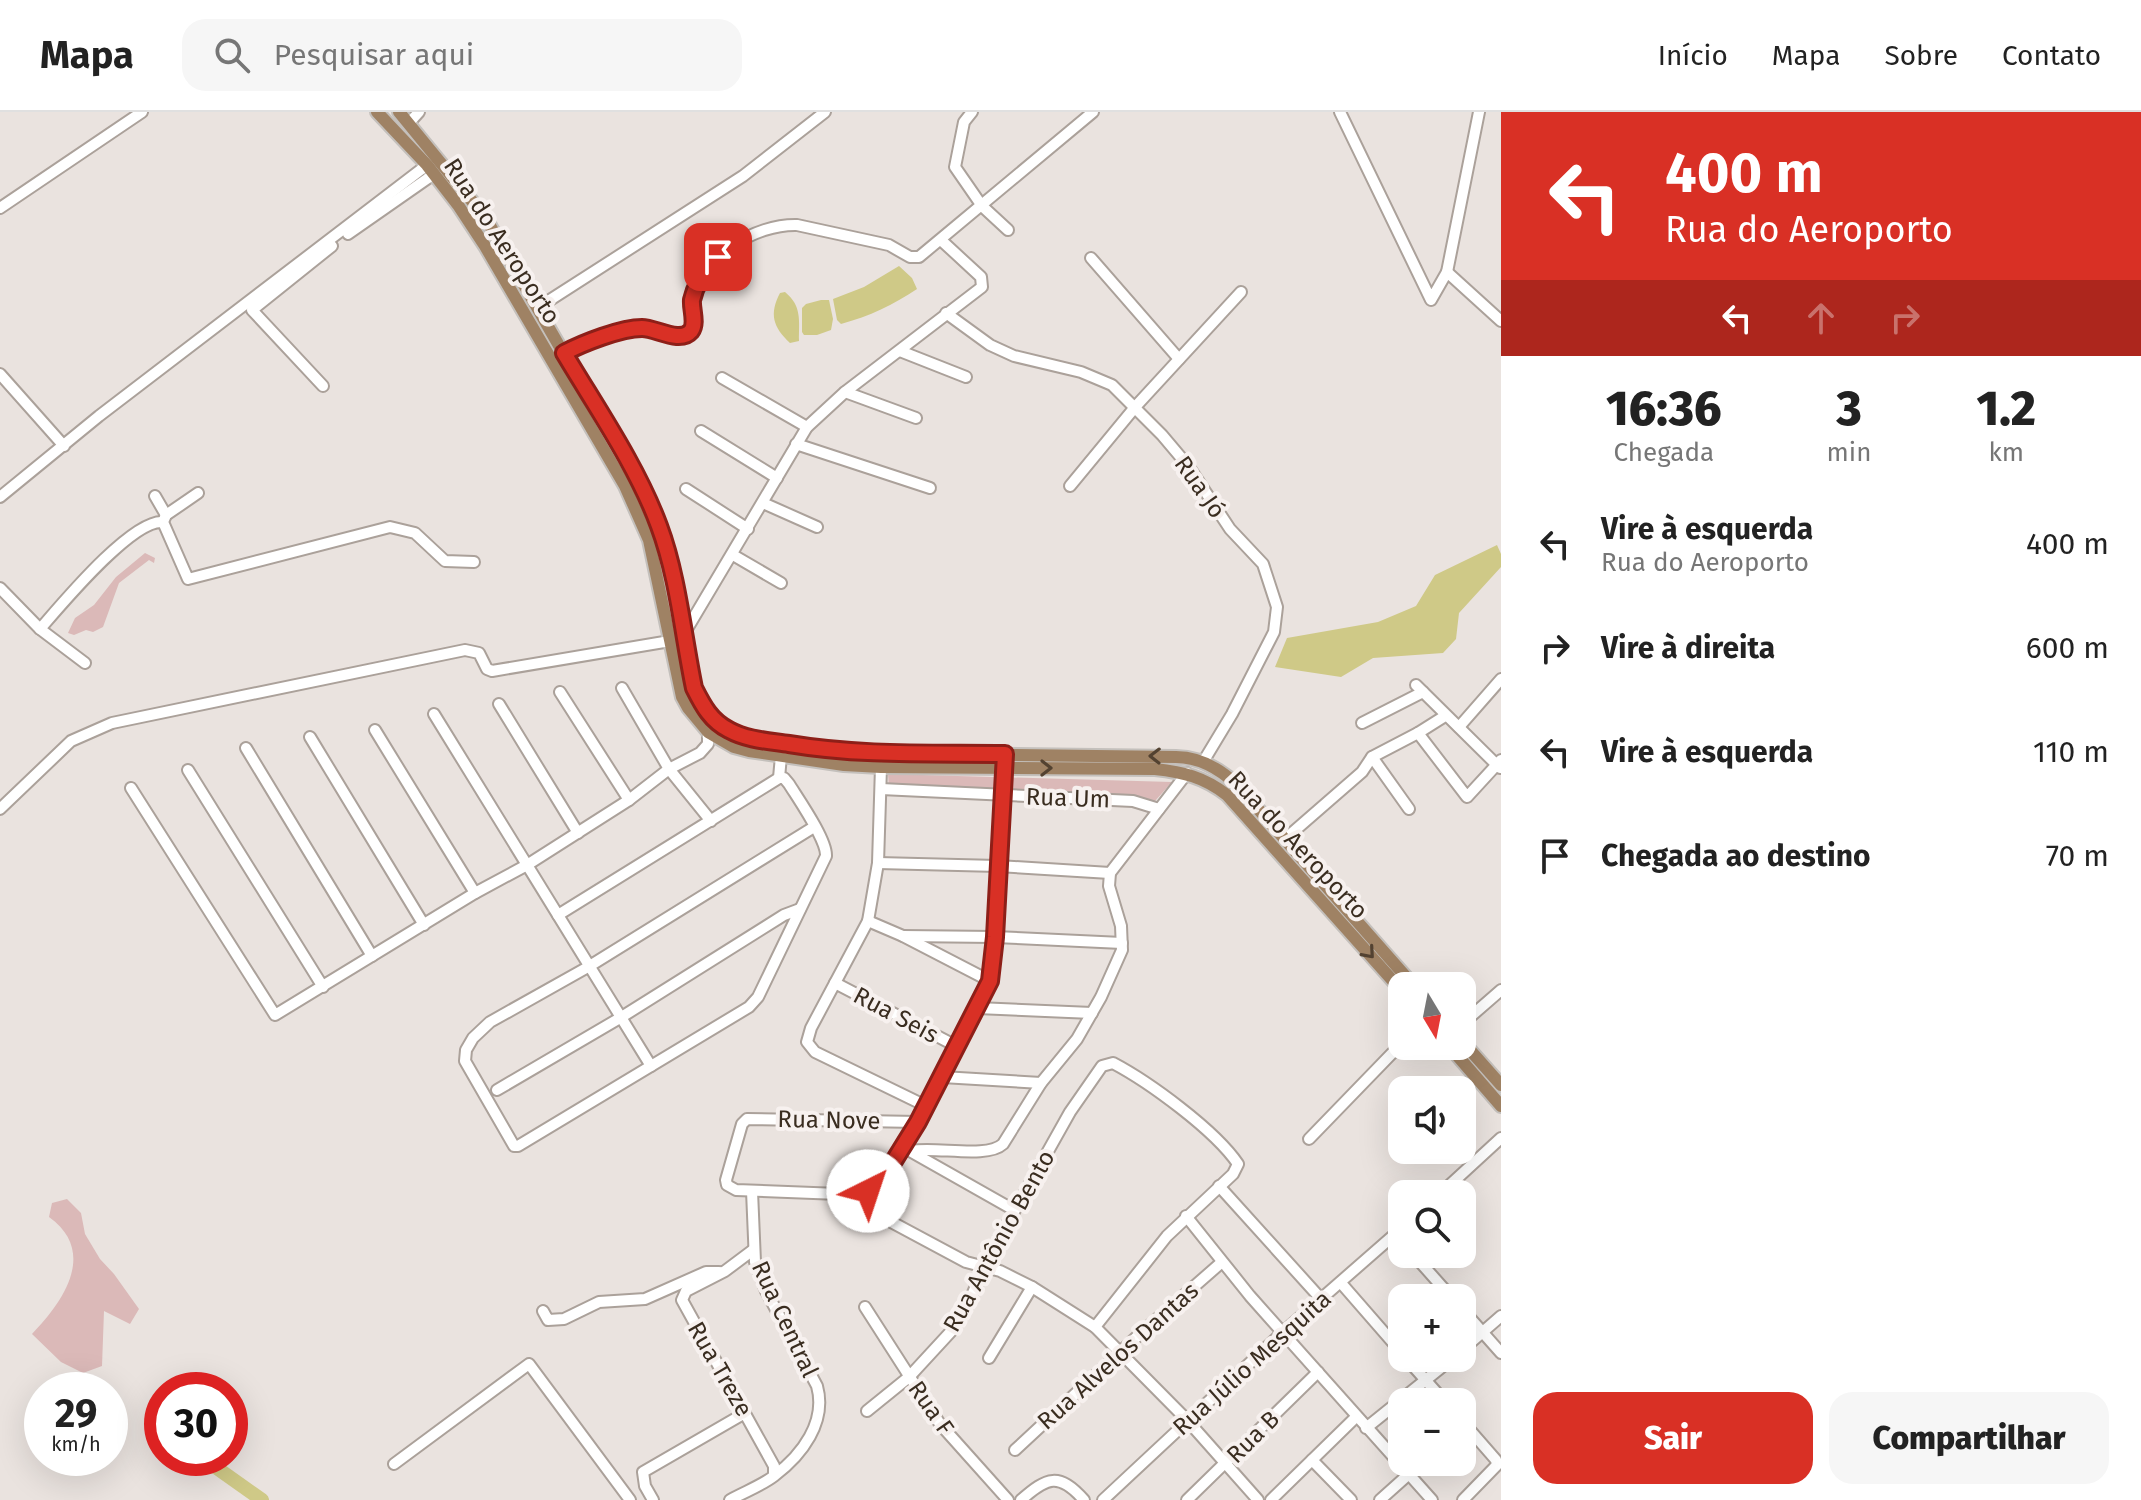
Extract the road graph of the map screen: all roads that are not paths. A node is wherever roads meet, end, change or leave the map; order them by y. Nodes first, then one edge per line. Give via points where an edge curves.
1 (142, 112) edge
2 (377, 112) edge
3 (399, 112) edge
4 (419, 112) edge
5 (825, 112) edge
6 (972, 112) edge
7 (1093, 112) edge
8 (1340, 112) edge
9 (1479, 112) edge
10 (409, 123) junction
11 (431, 170) junction
12 (982, 206) junction
13 (0, 208) edge
14 (1008, 230) dead end
15 (942, 241) junction
16 (1091, 258) dead end
17 (1447, 272) junction
18 (524, 282) junction
19 (512, 292) junction
20 (1241, 292) dead end
21 (539, 307) junction
22 (946, 313) junction
23 (1501, 321) edge
24 (900, 351) junction
25 (564, 353) junction
26 (1179, 359) junction
27 (0, 374) edge
28 (966, 377) dead end
29 (722, 378) dead end
30 (323, 386) dead end
31 (845, 392) junction
32 (1136, 406) junction
33 (916, 418) dead end
34 (807, 427) junction
35 (701, 431) dead end
36 (796, 444) junction
37 (64, 446) junction
38 (777, 478) junction
39 (1070, 486) dead end
40 (930, 488) dead end
41 (686, 489) dead end
42 (198, 493) dead end
43 (155, 496) dead end
44 (0, 497) edge
45 (763, 503) junction
46 (165, 518) junction
47 (817, 527) dead end
48 (748, 529) junction
49 (733, 555) junction
50 (474, 562) dead end
51 (672, 574) junction
52 (657, 577) junction
53 (781, 583) dead end
54 (0, 588) edge
55 (40, 629) junction
56 (684, 634) junction
57 (670, 641) junction
58 (85, 663) dead end
59 (1501, 679) edge
60 (622, 688) dead end
61 (560, 692) dead end
62 (499, 704) dead end
63 (434, 714) dead end
64 (1445, 716) junction
65 (1362, 723) dead end
66 (1459, 727) junction
67 (375, 730) dead end
68 (708, 732) junction
69 (1418, 733) junction
70 (310, 737) dead end
71 (246, 748) dead end
72 (1005, 754) junction
73 (781, 756) junction
74 (1372, 757) junction
75 (1203, 762) junction
76 (1500, 765) edge
77 (881, 767) junction
78 (1004, 768) junction
79 (669, 769) junction
80 (188, 770) dead end
81 (1187, 773) junction
82 (779, 778) junction
83 (131, 788) dead end
84 (881, 789) junction
85 (1002, 795) junction
86 (629, 800) junction
87 (0, 809) edge
88 (1159, 809) junction
89 (1409, 809) dead end
90 (711, 821) junction
91 (814, 827) junction
92 (578, 833) junction
93 (1285, 839) junction
94 (878, 863) junction
95 (527, 865) junction
96 (998, 866) junction
97 (1110, 873) junction
98 (475, 893) junction
99 (800, 909) junction
100 (558, 915) junction
101 (868, 921) junction
102 (424, 925) junction
103 (903, 936) junction
104 (995, 937) junction
105 (1122, 943) junction
106 (372, 956) junction
107 (588, 967) junction
108 (1402, 972) edge
109 (1388, 975) edge
110 (990, 981) junction
111 (835, 983) junction
112 (323, 987) junction
113 (1501, 990) edge
114 (977, 1008) junction
115 (1476, 1012) edge
116 (1092, 1013) junction
117 (620, 1018) junction
118 (958, 1047) junction
119 (1388, 1057) edge
120 (1476, 1057) edge
121 (1461, 1060) edge
122 (651, 1066) junction
123 (942, 1077) junction
124 (1041, 1083) junction
125 (1501, 1085) edge
126 (497, 1090) dead end
127 (926, 1106) junction
128 (1501, 1106) edge
129 (918, 1122) junction
130 (1501, 1138) edge
131 (1309, 1139) dead end
132 (907, 1149) junction
133 (1455, 1180) edge
134 (1219, 1186) junction
135 (752, 1191) junction
136 (839, 1194) junction
137 (1014, 1210) junction
138 (1186, 1216) junction
139 (1388, 1244) edge
140 (753, 1250) junction
141 (1222, 1262) junction
142 (984, 1266) junction
143 (1425, 1268) edge
144 (725, 1271) junction
145 (1341, 1283) junction
146 (1440, 1284) edge
147 (1032, 1287) junction
148 (1322, 1300) junction
149 (865, 1307) dead end
150 (543, 1311) dead end
151 (1501, 1316) edge
152 (1476, 1324) edge
153 (1095, 1327) junction
154 (1483, 1332) junction
155 (1282, 1333) junction
156 (1388, 1337) edge
157 (1476, 1338) edge
158 (1501, 1353) edge
159 (1120, 1354) junction
160 (989, 1358) dead end
161 (1318, 1372) junction
162 (1419, 1372) edge
163 (1437, 1372) edge
164 (909, 1377) junction
165 (1427, 1381) junction
166 (1433, 1388) edge
167 (867, 1411) dead end
168 (745, 1413) junction
169 (1356, 1417) junction
170 (1187, 1420) junction
171 (1366, 1428) junction
172 (1476, 1437) edge
173 (1015, 1450) dead end
174 (1388, 1452) edge
175 (1312, 1460) junction
176 (1226, 1463) junction
177 (394, 1464) dead end
178 (774, 1475) junction
179 (1407, 1476) edge
180 (1411, 1476) edge
181 (630, 1500) edge
182 (653, 1500) edge
183 (730, 1500) edge
184 (1008, 1500) edge
185 (1021, 1500) edge
186 (1084, 1500) edge
187 (1103, 1500) edge
188 (1187, 1500) edge
189 (1258, 1500) edge
190 (1271, 1500) edge
191 (1351, 1500) edge
192 (1380, 1500) edge
193 (1432, 1500) edge
194 (1463, 1500) edge

1 - 13 street
2 - 11 main road, Rua do Aeroporto
3 - 10 main road, Rua do Aeroporto
4 - 10 street
5 - 21 street via 743,176
6 - 12 street via 964,122 955,167
7 - 12 street
8 - 17 street via 1431,300
9 - 17 street
10 - 18 main road, Rua do Aeroporto via 485,217
11 - 19 main road, Rua do Aeroporto
11 - 30 street via 252,310
11 - 37 street
12 - 14 street
12 - 15 street
15 - 22 street via 983,283
15 - 25 street via 919,257 910,257 889,245 785,225 742,240 704,272 692,301 690,332 683,336 640,328 590,340
16 - 26 street
17 - 23 street
18 - 19 main road
18 - 21 main road, Rua do Aeroporto
19 - 52 main road, Rua do Aeroporto via 625,486 643,524
20 - 26 street
21 - 25 main road, Rua do Aeroporto
22 - 24 street
22 - 32 street, Rua Jó via 990,345 1028,362 1102,378
24 - 28 street
24 - 31 street
25 - 51 main road, Rua do Aeroporto via 646,497
26 - 32 street
27 - 37 street
29 - 34 street
31 - 33 street
31 - 34 street
32 - 39 street
32 - 75 street, Rua Jó via 1263,564 1277,607 1274,632
34 - 36 street
35 - 38 street
36 - 38 street
36 - 40 street
37 - 44 street
38 - 45 street
41 - 48 street
42 - 46 street
43 - 46 street
45 - 47 street
45 - 48 street
46 - 50 street via 188,579 390,527 415,533 445,561
46 - 55 street via 147,524 116,549
48 - 49 street
49 - 53 street
49 - 56 street
51 - 52 main road
51 - 56 main road, Rua do Aeroporto
52 - 57 main road, Rua do Aeroporto
54 - 55 street
55 - 58 street
56 - 72 main road, Rua do Aeroporto via 702,704 718,723 748,738 866,753
57 - 68 main road, Rua do Aeroporto via 682,697
57 - 87 street via 492,671 479,653 465,650 112,723 71,741
59 - 66 street
60 - 79 street
61 - 86 street
62 - 92 street
63 - 95 street
64 - 65 street via 1419,688
64 - 66 street
64 - 69 street
66 - 76 street
67 - 98 street
68 - 73 main road, Rua do Aeroporto via 734,747
68 - 79 street via 708,744 700,753
69 - 74 street
69 - 76 street via 1467,797
70 - 102 street
71 - 106 street
75 -> 72 main road, Rua do Aeroporto via 1184,757
72 - 78 street
73 - 77 main road, Rua do Aeroporto
73 - 82 street
74 - 89 street
74 - 93 street via 1362,772
75 - 93 main road, Rua do Aeroporto via 1231,780
77 - 78 main road, Rua do Aeroporto
77 - 84 street
78 -> 81 main road, Rua do Aeroporto
78 - 85 street
79 - 86 street
79 - 90 street
80 - 112 street
81 - 88 street
81 -> 109 main road, Rua do Aeroporto via 1227,795
82 - 90 street
82 - 91 street via 789,784
83 - 112 street via 272,1013 279,1014
84 - 85 street, Rua Um
84 - 94 street
85 - 88 street, Rua Um via 1133,801
85 - 96 street
86 - 92 street
88 - 97 street
90 - 100 street
91 - 99 street via 826,856
91 - 107 street
92 - 95 street
93 - 108 main road, Rua do Aeroporto
94 - 96 street
94 - 101 street
95 - 98 street
95 - 100 street
96 - 97 street
96 - 104 street
97 - 105 street
98 - 102 street
99 - 117 street
99 - 122 street via 749,1007
100 - 107 street
101 - 103 street
101 - 111 street
102 - 106 street
103 - 104 street
103 - 110 street
104 - 105 street
104 - 110 street
105 - 116 street
106 - 112 street
107 - 117 street
107 - 122 street via 490,1022 466,1050 465,1061 511,1142 518,1146
110 - 114 street
111 - 118 street, Rua Seis
111 - 127 street via 811,1028 810,1049
113 - 115 street
114 - 116 street
114 - 118 street
116 - 124 street
117 - 122 street
117 - 126 street
118 - 123 street
119 - 131 street
120 - 125 main road
121 - 128 main road
123 - 124 street
123 - 127 street
124 - 132 street via 998,1149
127 - 129 street
129 - 132 street
129 - 135 street, Rua Nove via 751,1119 742,1124 726,1180 730,1188
130 - 133 street
132 - 136 street via 876,1186
132 - 137 street
134 - 137 street, Rua Antônio Bento via 1236,1170 1236,1160 1196,1122 1113,1063 1102,1066 1090,1081
134 - 138 street
134 - 148 street
135 - 136 street
135 - 140 street, Rua Central
136 - 142 street via 966,1262
137 - 142 street, Rua Antônio Bento
138 - 141 street
138 - 153 street
139 - 145 street, Rua Júlio Mesquita
140 - 144 street, Rua Treze
140 - 178 street, Rua Central via 821,1404 809,1440
141 - 155 street
141 - 159 street, Rua Alvelos Dantas
142 - 147 street
142 - 164 street, Rua Antônio Bento via 956,1326
143 - 146 street
144 - 150 street via 706,1272 645,1299 599,1302 564,1319 548,1320
144 - 168 street, Rua Treze via 686,1291 682,1300
145 - 148 street, Rua Júlio Mesquita
145 - 156 street
147 - 153 street
147 - 160 street
148 - 155 street, Rua Júlio Mesquita
149 - 164 street, Rua F
151 - 154 street
152 - 154 street
153 - 159 street
154 - 157 street
154 - 158 street
155 - 161 street
155 - 170 street, Rua Júlio Mesquita
159 - 170 street
159 - 173 street, Rua Alvelos Dantas
161 - 169 street
161 - 176 street, Rua B
162 - 165 street
163 - 165 street
164 - 167 street, Rua Antônio Bento
164 - 184 street, Rua F via 952,1439
165 - 166 street
165 - 171 street
168 - 178 street, Rua Treze
168 - 182 street via 646,1469 643,1480
169 - 171 street
169 - 175 street
170 - 176 street
170 - 187 street, Rua Júlio Mesquita
171 - 174 street
172 - 194 street via 1496,1460 1496,1469
175 - 190 street
175 - 191 street
176 - 188 street, Rua B
176 - 189 street
177 - 181 street via 529,1364
178 - 183 street, Rua Central
179 - 192 street
180 - 193 street
185 - 186 street via 1051,1480 1067,1484

